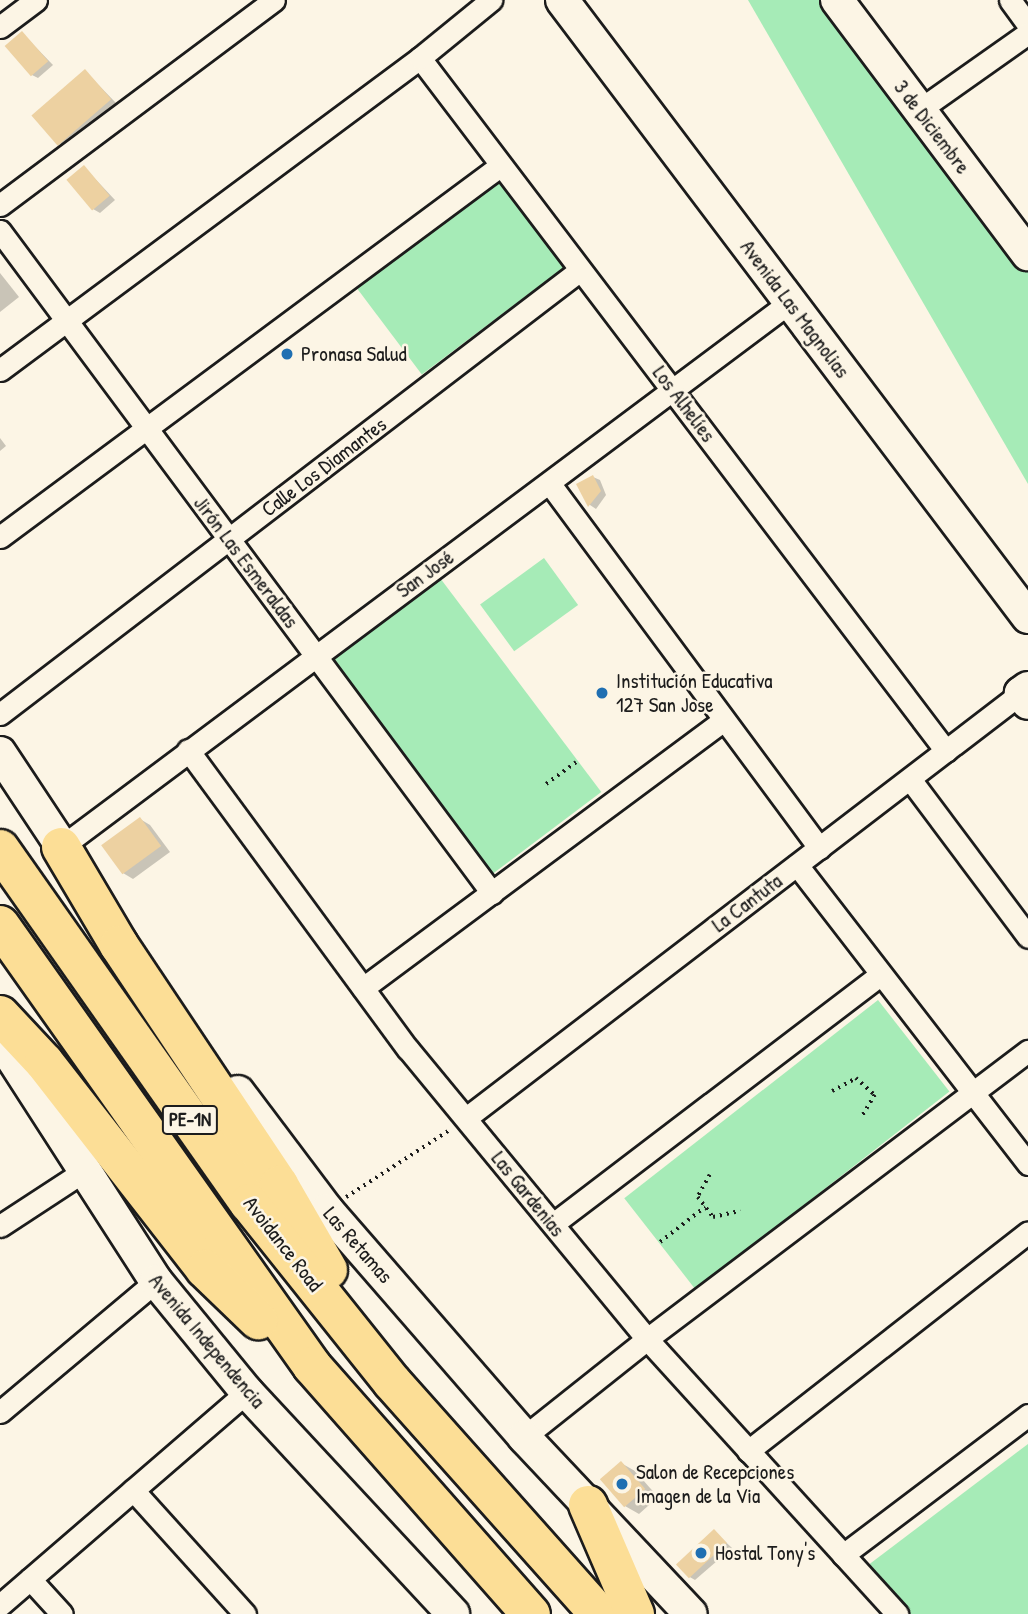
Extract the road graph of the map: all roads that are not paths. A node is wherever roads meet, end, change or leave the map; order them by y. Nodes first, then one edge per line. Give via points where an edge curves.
1 (36, 0) edge
2 (274, 0) edge
3 (491, 0) edge
4 (562, 0) edge
5 (837, 0) edge
6 (1010, 0) edge
7 (1028, 25) edge
8 (0, 27) edge
9 (1028, 33) edge
10 (420, 58) junction
11 (919, 110) junction
12 (500, 166) junction
13 (0, 205) edge
14 (0, 231) edge
15 (1028, 254) edge
16 (580, 270) junction
17 (790, 302) junction
18 (68, 321) junction
19 (0, 370) edge
20 (674, 390) junction
21 (147, 428) junction
22 (550, 484) junction
23 (0, 537) edge
24 (228, 539) junction
25 (1028, 617) edge
26 (315, 654) junction
27 (1026, 695) edge
28 (0, 714) edge
29 (723, 721) junction
30 (188, 750) junction
31 (946, 751) junction
32 (0, 753) edge
33 (910, 779) junction
34 (61, 846) junction
35 (819, 848) junction
36 (0, 849) edge
37 (797, 865) junction
38 (492, 893) junction
39 (0, 925) edge
40 (1028, 937) edge
41 (881, 974) junction
42 (363, 988) junction
43 (1, 1038) edge
44 (1028, 1051) edge
45 (972, 1092) junction
46 (467, 1118) junction
47 (1028, 1164) edge
48 (84, 1171) junction
49 (553, 1224) junction
50 (0, 1226) edge
51 (1028, 1232) edge
52 (156, 1281) junction
53 (647, 1339) junction
54 (312, 1366) junction
55 (392, 1381) junction
56 (247, 1392) junction
57 (0, 1412) edge
58 (1028, 1415) edge
59 (524, 1437) junction
60 (748, 1451) junction
61 (133, 1490) junction
62 (588, 1506) junction
63 (843, 1555) junction
64 (30, 1579) junction
65 (0, 1605) edge
66 (62, 1614) edge
67 (245, 1614) edge
68 (453, 1614) edge
69 (531, 1614) edge
70 (599, 1614) edge
71 (635, 1614) edge
72 (691, 1614) edge
73 (897, 1614) edge

1 - 8 street
2 - 13 street
3 - 10 street
4 - 17 main road, Avenida Las Magnolias
5 - 11 main road, 3 de Diciembre
6 - 7 street
9 - 11 street
10 - 12 street, Los Alhelíes
10 - 18 street
11 - 15 main road, 3 de Diciembre
12 - 16 street, Los Alhelíes
12 - 21 street
14 - 18 street, Jirón Las Esmeraldas
16 - 20 street, Los Alhelíes
16 - 24 street, Calle Los Diamantes
17 - 20 street, San José
17 - 25 main road, Avenida Las Magnolias
18 - 19 street
18 - 21 street, Jirón Las Esmeraldas
20 - 22 street, San José
20 - 31 street, Los Alhelíes
21 - 23 street
21 - 24 street, Jirón Las Esmeraldas
22 - 26 street, San José
22 - 29 street
24 - 26 street, Jirón Las Esmeraldas
24 - 28 street, Calle Los Diamantes
26 - 30 street, San José
26 - 38 street, Jirón Las Esmeraldas
27 - 31 street, La Cantuta
29 - 35 street
29 - 38 street
30 - 34 street, San José
30 - 42 street, Las Gardenias
31 - 33 street, La Cantuta
32 - 34 main road, Las Retamas
33 - 35 street, La Cantuta
33 - 40 street
34 - 55 highway via 119,945 279,1185
34 - 59 main road, Las Retamas via 327,1210
35 - 37 street, La Cantuta
36 - 55 highway, Avoidance Road / PE-1N via 249,1203
37 - 41 street
37 - 46 street, La Cantuta
38 - 42 street
39 - 54 highway, PE-1N
41 - 45 street
41 - 49 street
42 - 46 street, Las Gardenias
43 - 48 main road, Avenida Independencia
43 - 54 highway via 44,1062 205,1269
44 - 45 street
45 - 47 street
45 - 53 street
46 - 49 street, Las Gardenias
48 - 50 street
48 - 52 main road, Avenida Independencia
49 - 53 street, Las Gardenias
51 - 60 street
52 - 56 main road, Avenida Independencia
52 - 57 street
53 - 59 street
53 - 60 street, Las Gardenias
54 - 69 highway, PE-1N
55 - 70 highway, Avoidance Road / PE-1N
56 - 61 street
56 - 68 main road, Avenida Independencia
58 - 63 street
59 - 62 main road, Las Retamas
60 - 63 street, Las Gardenias
61 - 64 street
61 - 67 street
62 - 71 highway
62 - 72 main road, Las Retamas
63 - 73 street, Las Gardenias
64 - 65 street
64 - 66 street

